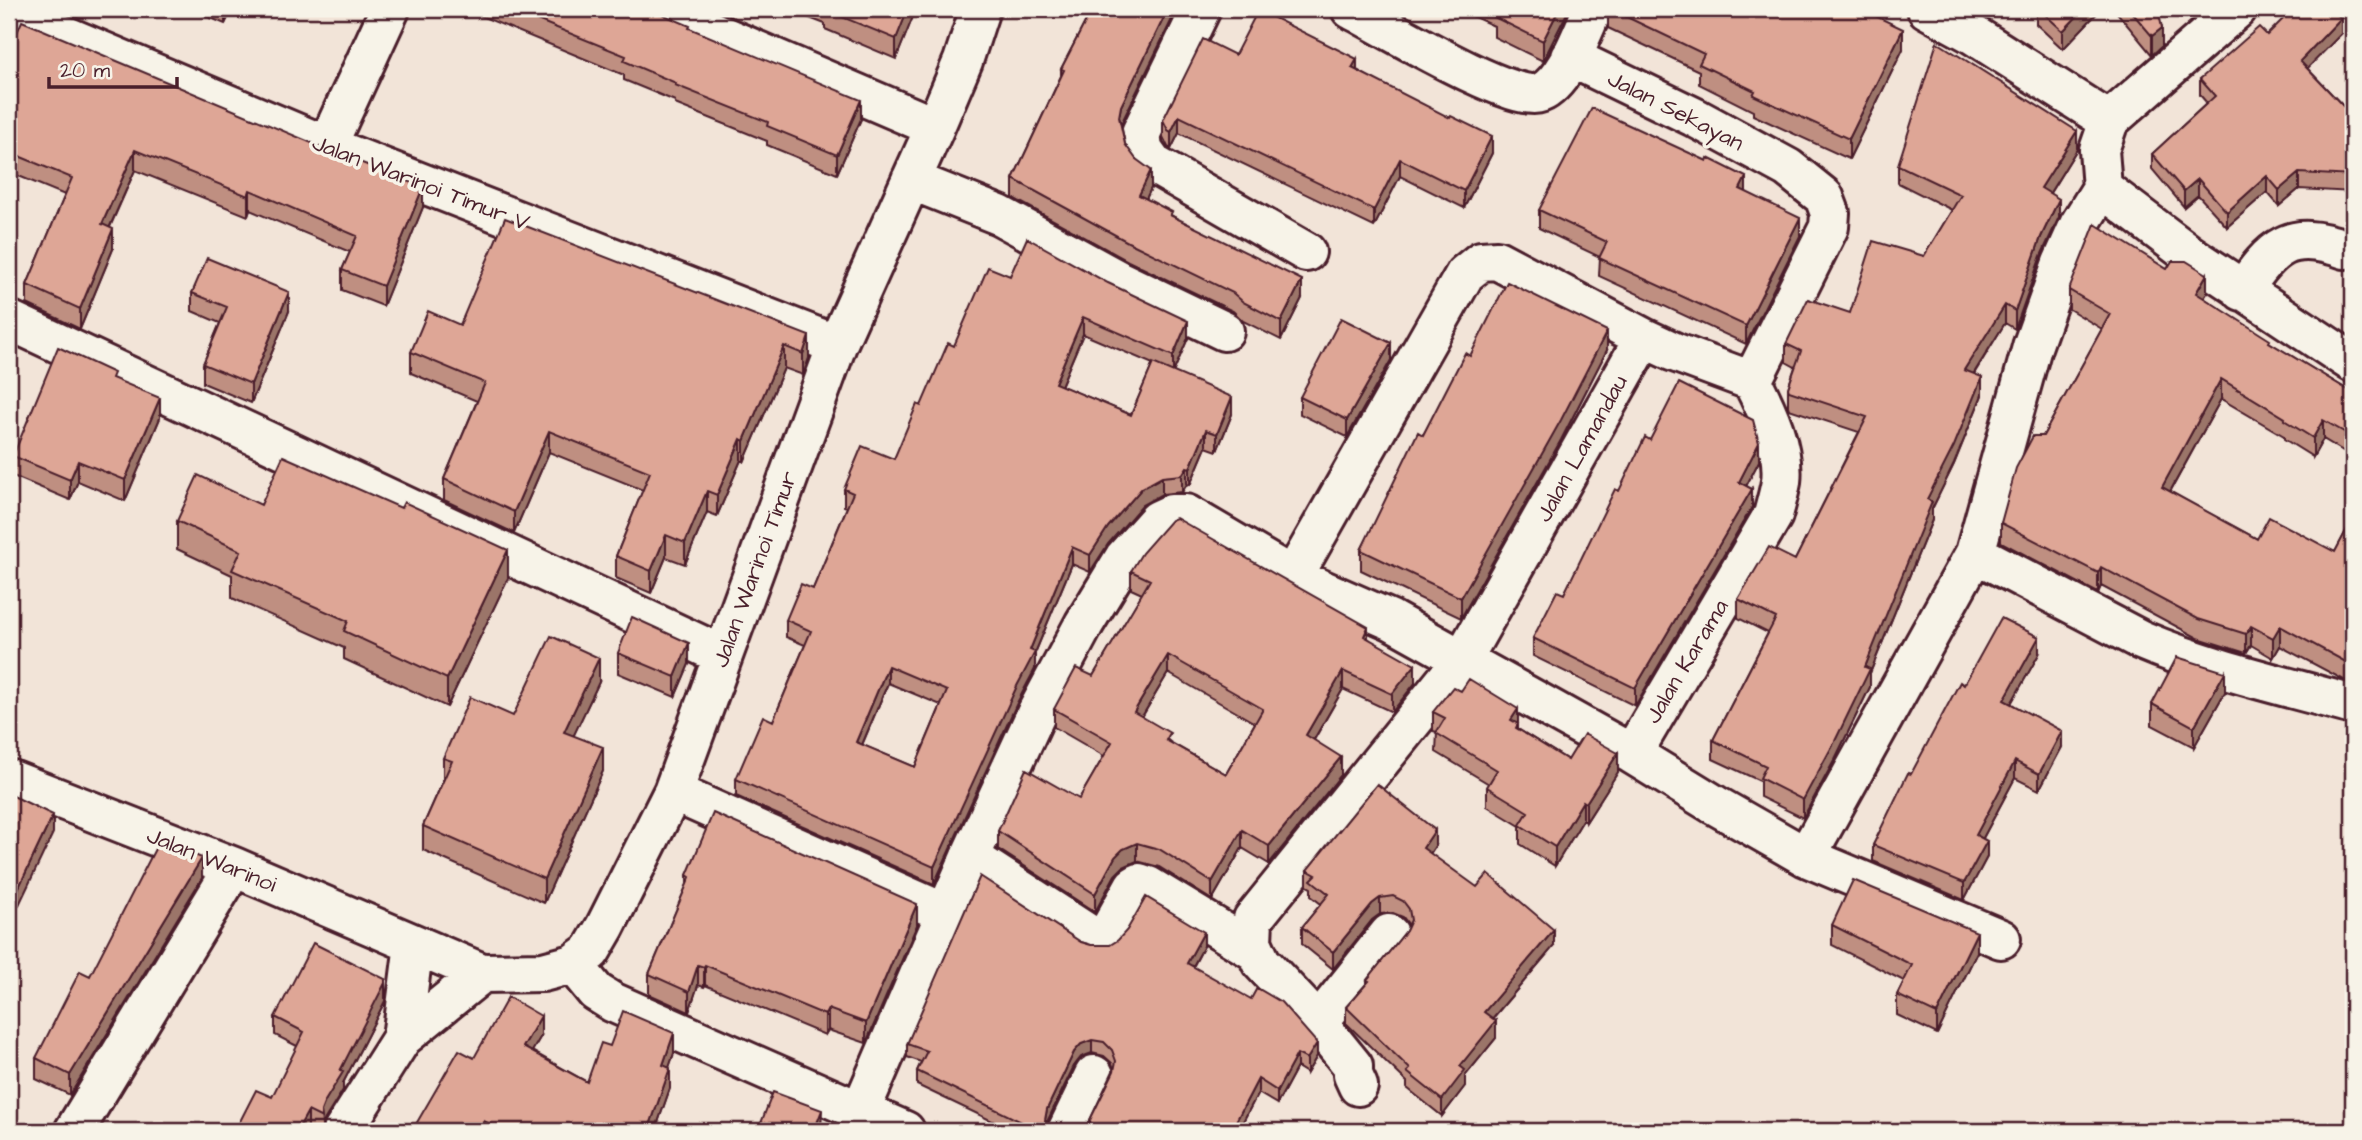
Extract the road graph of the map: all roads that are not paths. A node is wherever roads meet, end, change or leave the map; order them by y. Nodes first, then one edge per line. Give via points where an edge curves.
1 (390, 9) edge
2 (660, 9) edge
3 (980, 9) edge
4 (1201, 9) edge
5 (1352, 9) edge
6 (1593, 9) edge
7 (1927, 9) edge
8 (2237, 9) edge
9 (9, 12) edge
10 (1979, 20) edge
11 (1570, 57) junction
12 (2109, 121) junction
13 (935, 127) junction
14 (327, 146) junction
15 (911, 180) junction
16 (2102, 188) junction
17 (2345, 249) dead end
18 (1306, 252) dead end
19 (2242, 291) junction
20 (9, 320) edge
21 (1224, 331) dead end
22 (1644, 338) junction
23 (837, 345) junction
24 (2353, 362) edge
25 (1752, 381) junction
26 (1975, 553) junction
27 (1293, 577) junction
28 (722, 655) junction
29 (1462, 660) junction
30 (2353, 705) edge
31 (1632, 754) junction
32 (9, 779) edge
33 (673, 792) junction
34 (970, 858) junction
35 (1806, 858) junction
36 (234, 867) junction
37 (945, 912) junction
38 (1389, 934) dead end
39 (2001, 939) dead end
40 (414, 944) junction
41 (1255, 951) junction
42 (573, 964) junction
43 (482, 973) junction
44 (1318, 1023) junction
45 (402, 1038) junction
46 (1094, 1075) dead end
47 (1358, 1086) dead end
48 (860, 1112) junction
49 (74, 1131) edge
50 (343, 1131) edge
51 (905, 1131) edge
52 (1067, 1131) edge

1 - 14 street
2 - 13 street
3 - 13 street, Jalan Warinoi Timur
4 - 18 street via 1141,133 1143,150 1153,164
5 - 11 street via 1483,79 1525,94 1549,88
6 - 11 street
7 - 10 street
8 - 12 street
9 - 14 street, Jalan Warinoi Timur V
10 - 12 street
11 - 25 street, Jalan Sekayan via 1756,150 1824,197 1829,227
12 - 16 street via 2099,150
13 - 15 street, Jalan Warinoi Timur
14 - 23 street, Jalan Warinoi Timur V
15 - 21 street via 999,215
15 - 23 street, Jalan Warinoi Timur
16 - 19 street
16 - 26 street via 2067,250 2032,347
17 - 19 street via 2308,241 2284,245 2271,253
19 - 24 street
20 - 28 street
22 - 25 street
22 - 27 street via 1497,260 1481,261 1465,274
22 - 29 street, Jalan Lamandau
23 - 28 street, Jalan Warinoi Timur
25 - 31 street, Jalan Karama via 1779,451 1781,480 1773,515
26 - 30 street via 2169,652
26 - 35 street
27 - 29 street via 1391,620
27 - 34 street via 1186,514 1158,520 1124,558 1084,624 1037,712
28 - 33 street, Jalan Warinoi Timur
29 - 31 street
29 - 41 street, Jalan Lamandau via 1254,919
31 - 35 street
32 - 36 street, Jalan Warinoi
33 - 37 street
33 - 42 street, Jalan Warinoi Timur via 605,927 591,951
34 - 37 street
34 - 41 street via 1093,937 1103,938 1108,933 1139,883
35 - 39 street
36 - 40 street, Jalan Warinoi
36 - 49 street
37 - 48 street
38 - 44 street
40 - 43 street
40 - 45 street
41 - 44 street
42 - 43 street via 543,972
42 - 48 street via 612,1002
43 - 45 street
44 - 47 street via 1353,1066
45 - 50 street
46 - 52 street
48 - 51 street

